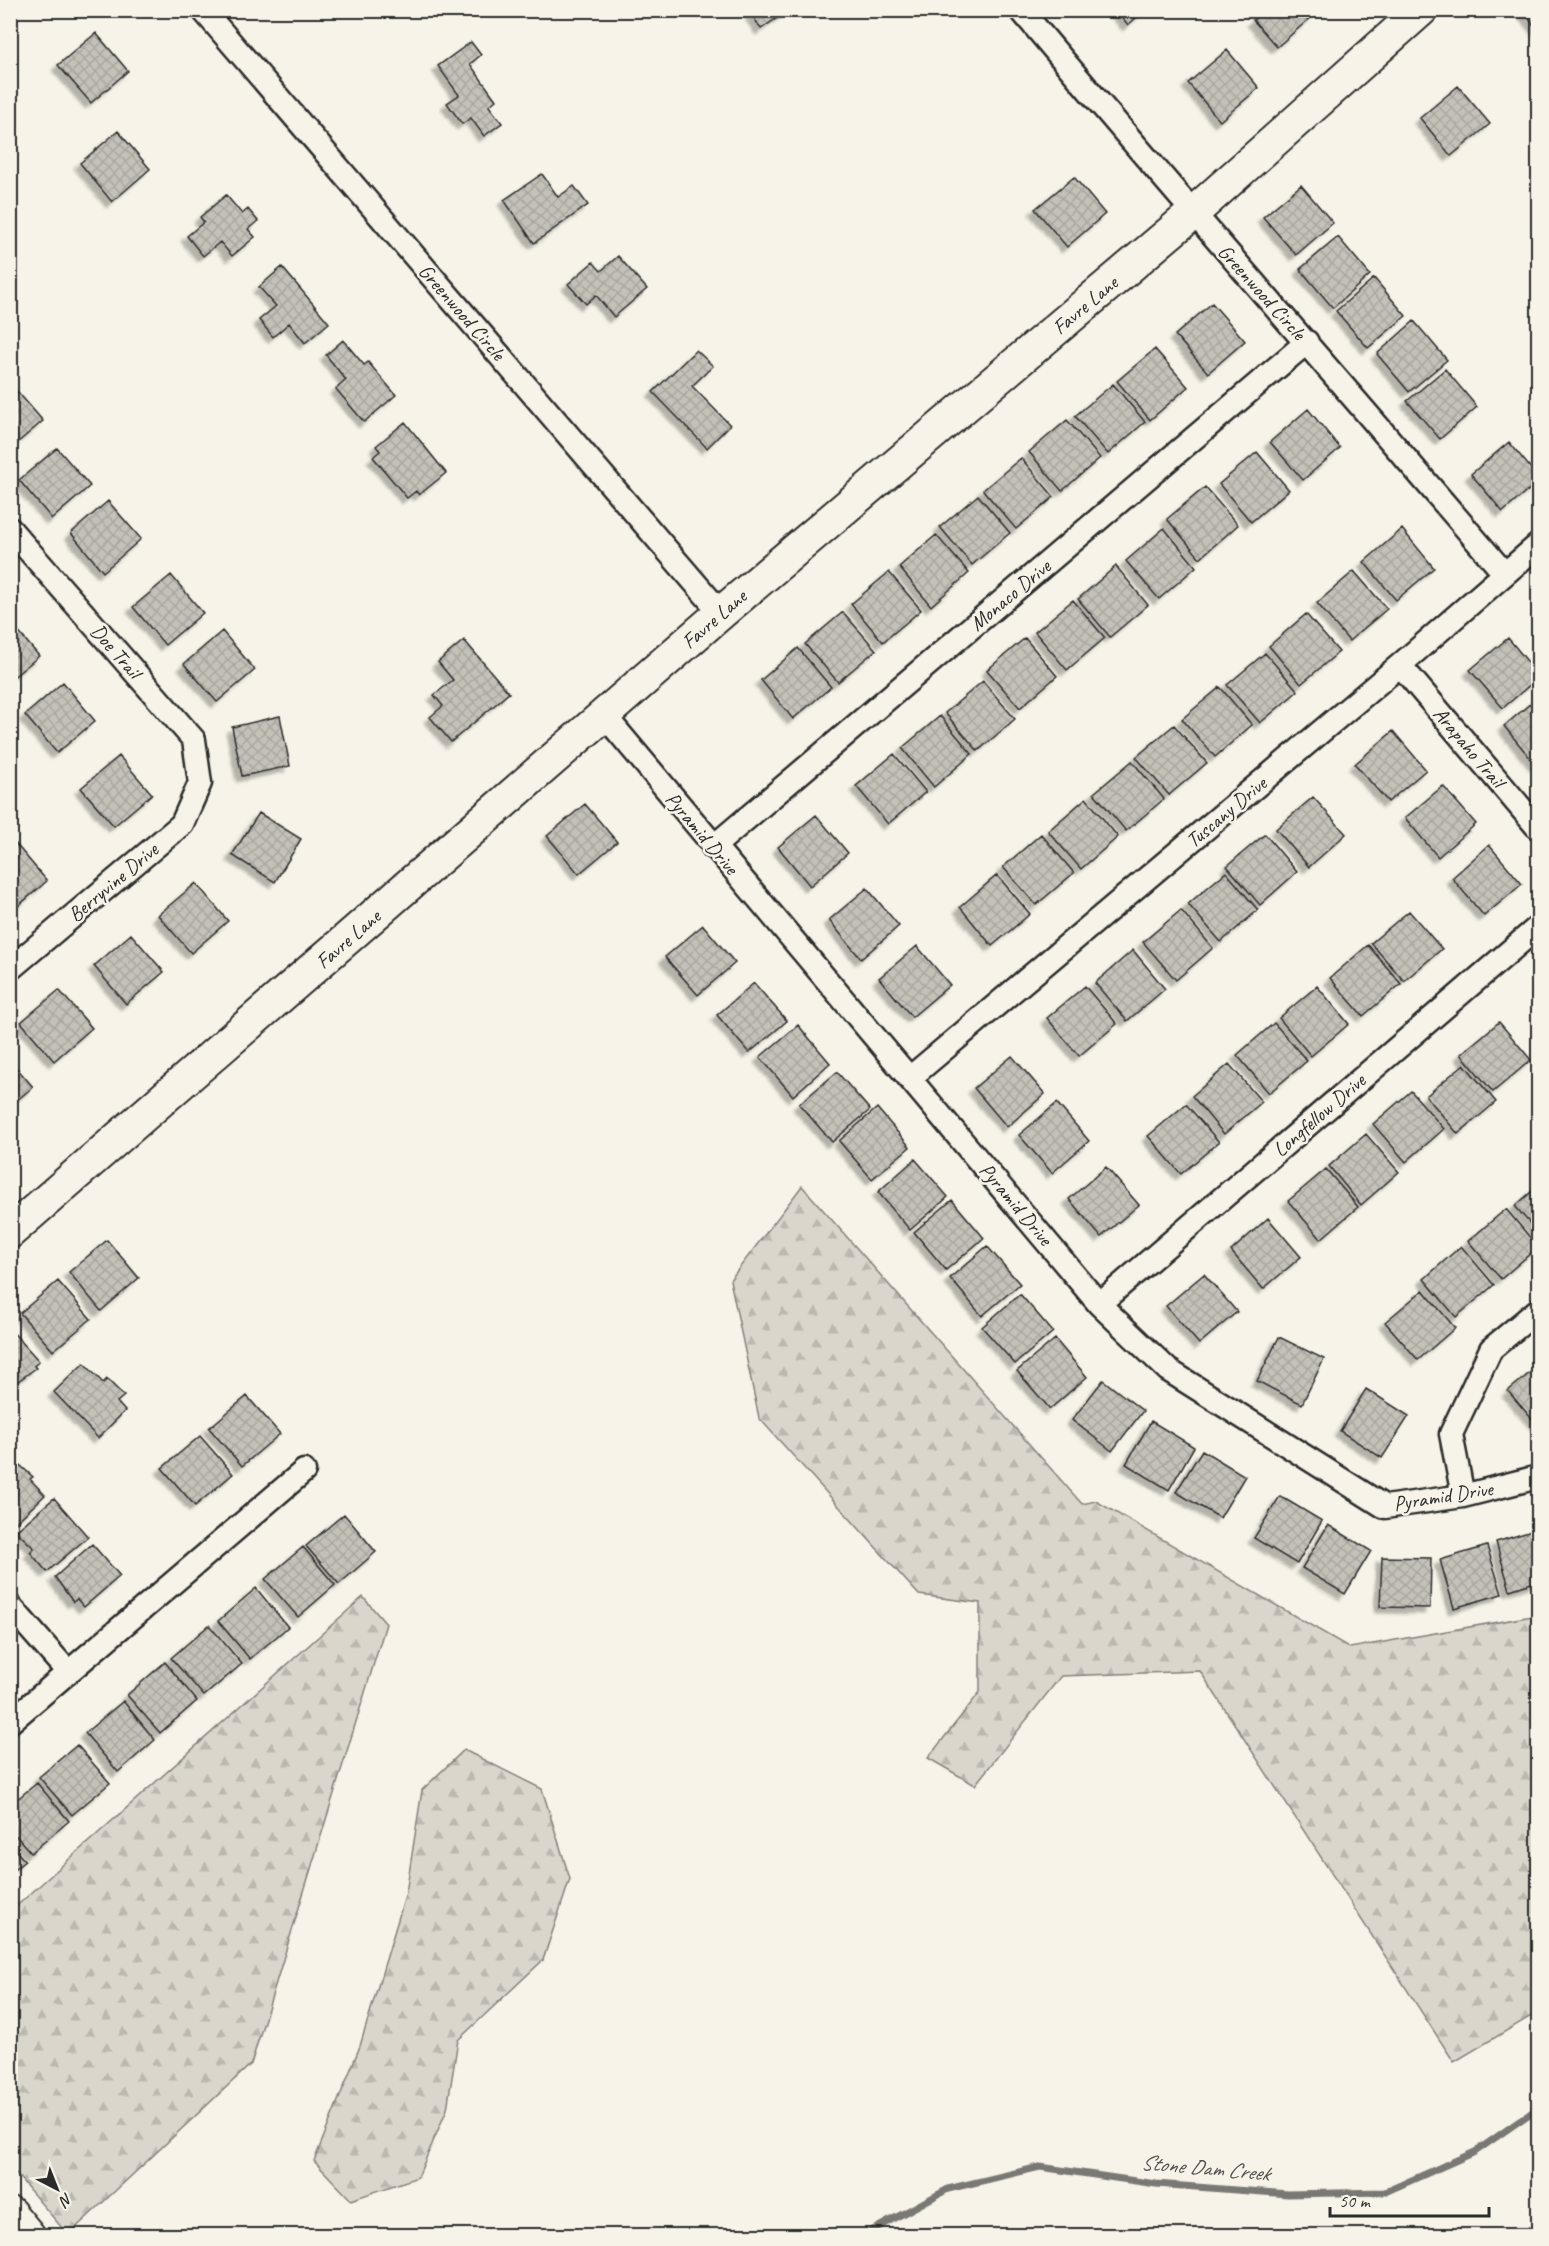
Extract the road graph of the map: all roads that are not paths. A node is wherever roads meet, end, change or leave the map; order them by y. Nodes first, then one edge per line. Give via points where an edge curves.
1 (203, 10) edge
2 (1021, 10) edge
3 (1421, 10) edge
4 (1192, 214) junction
5 (1307, 342) junction
6 (10, 529) edge
7 (1539, 545) edge
8 (1504, 573) junction
9 (721, 613) junction
10 (1400, 665) junction
11 (605, 716) junction
12 (200, 783) joint
13 (1539, 828) edge
14 (713, 847) junction
15 (1539, 927) edge
16 (10, 969) edge
17 (911, 1077) junction
18 (10, 1232) edge
19 (1099, 1304) junction
20 (1539, 1310) edge
21 (304, 1471) dead end
22 (1539, 1477) edge
23 (1463, 1496) junction
24 (10, 1606) edge
25 (68, 1672) junction
26 (10, 1722) edge
27 (10, 2213) edge
28 (29, 2235) edge

1 - 9 street, Greenwood Circle
2 - 4 street, Greenwood Circle
3 - 4 street, Favre Lane
4 - 5 street, Greenwood Circle
4 - 9 street, Favre Lane
5 - 8 street, Greenwood Circle
5 - 14 street, Monaco Drive
6 - 12 street, Doe Trail via 194,740
7 - 8 street, Tuscany Drive
8 - 10 street, Tuscany Drive
9 - 11 street, Favre Lane
10 - 13 street, Arapaho Trail
10 - 17 street, Tuscany Drive
11 - 14 street, Pyramid Drive
11 - 18 street, Favre Lane
12 - 16 street, Berryvine Drive via 182,824
14 - 17 street, Pyramid Drive
15 - 19 street, Longfellow Drive
17 - 19 street, Pyramid Drive
19 - 23 street, Pyramid Drive via 1168,1370 1385,1507
20 - 23 street via 1491,1349 1451,1434
21 - 25 street
22 - 23 street, Pyramid Drive
24 - 25 street
25 - 26 street
27 - 28 street

